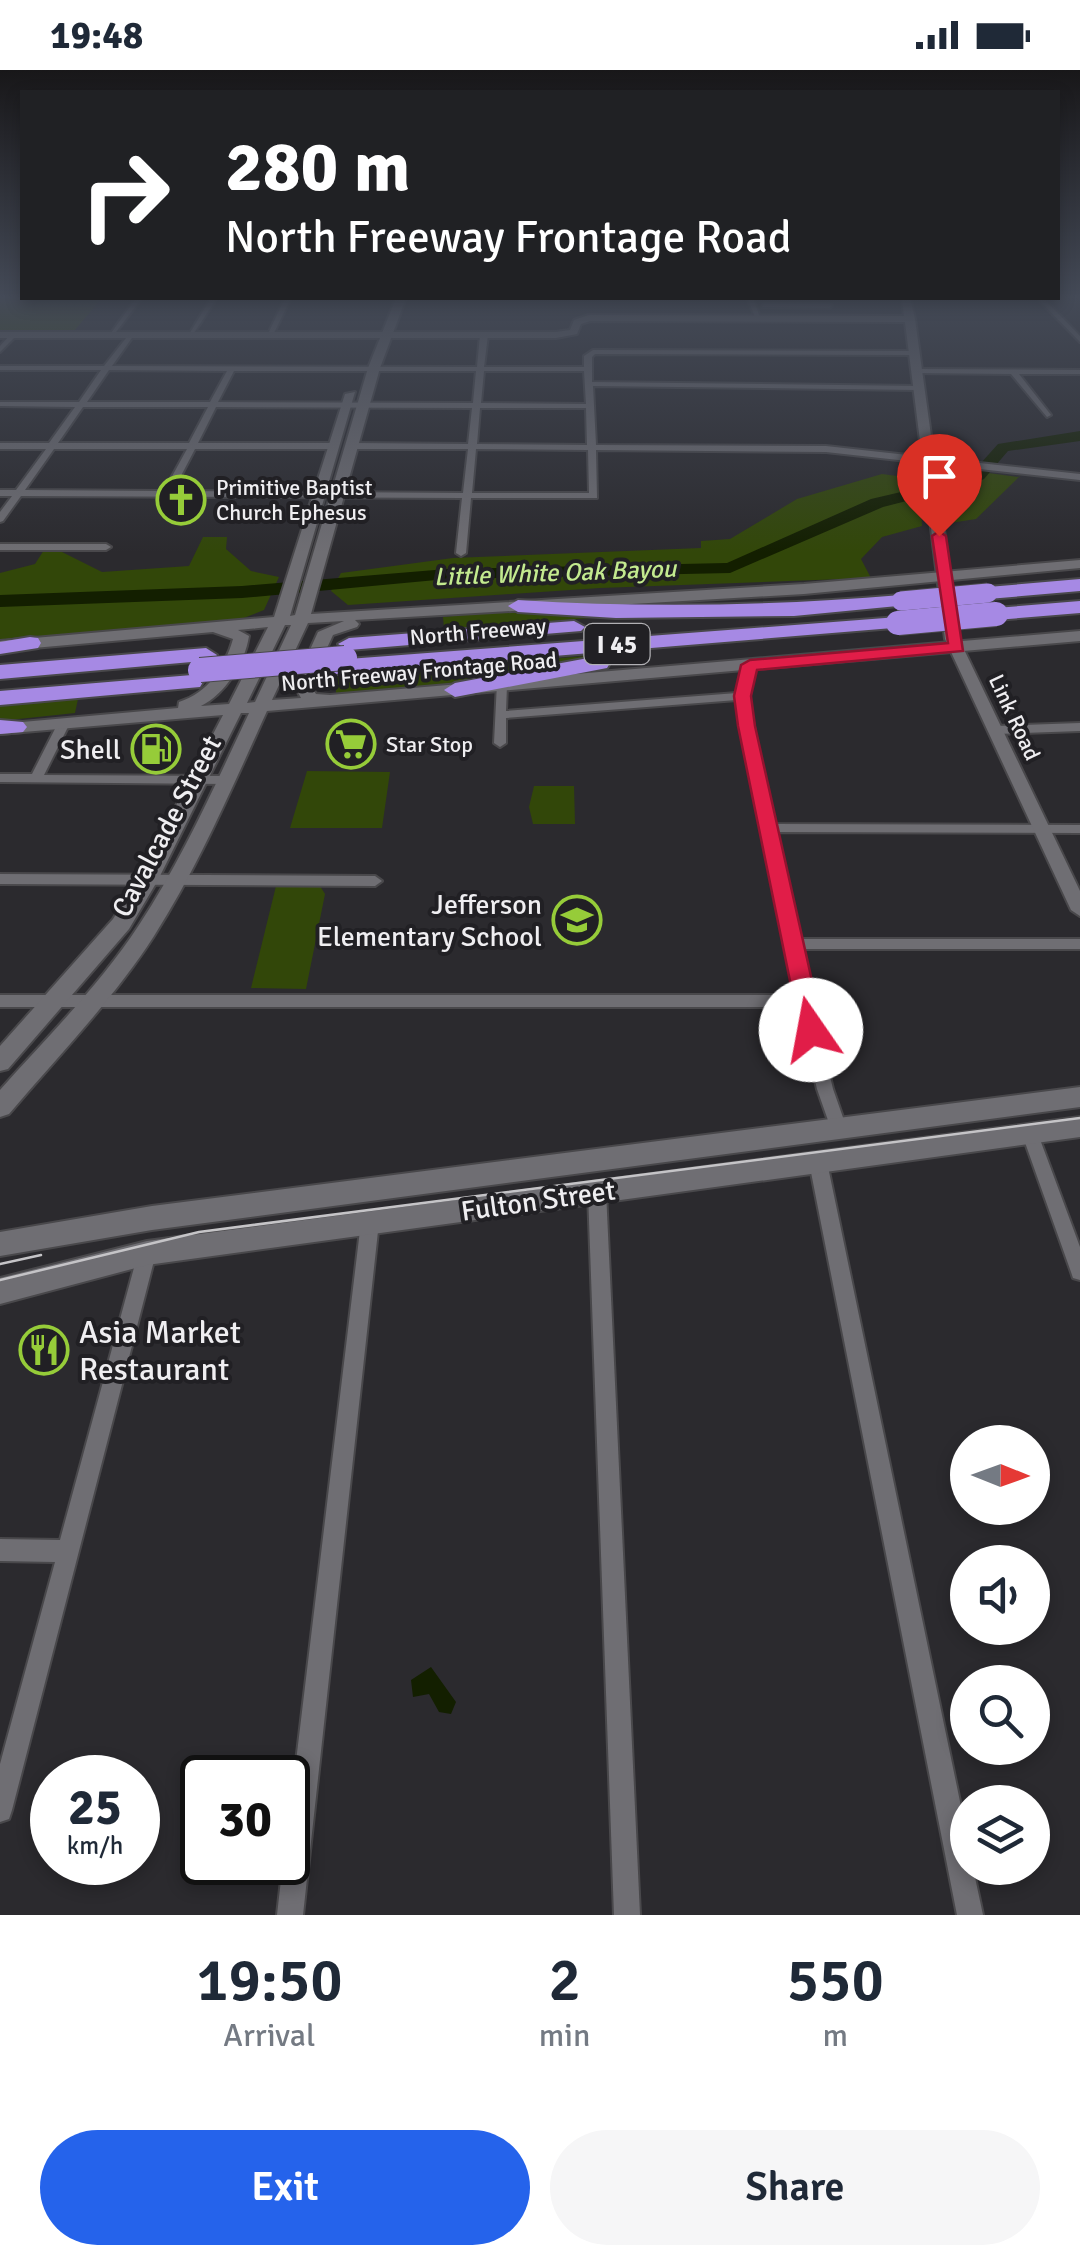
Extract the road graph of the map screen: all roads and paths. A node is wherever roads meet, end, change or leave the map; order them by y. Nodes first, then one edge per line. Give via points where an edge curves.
1 (98, 381) edge
2 (225, 381) edge
3 (355, 381) edge
4 (370, 381) edge
5 (480, 381) edge
6 (917, 381) edge
7 (1021, 381) edge
8 (589, 384) joint
9 (918, 388) junction
10 (0, 404) edge
11 (81, 404) junction
12 (214, 404) junction
13 (348, 405) junction
14 (363, 405) junction
15 (477, 406) junction
16 (588, 406) junction
17 (1047, 415) dead end
18 (0, 446) edge
19 (51, 446) junction
20 (192, 446) junction
21 (335, 446) junction
22 (352, 446) junction
23 (472, 448) junction
24 (590, 448) junction
25 (929, 466) junction
26 (1080, 476) edge
27 (0, 493) edge
28 (18, 493) junction
29 (168, 493) junction
30 (320, 493) junction
31 (338, 494) junction
32 (468, 495) junction
33 (0, 519) edge
34 (305, 546) junction
35 (324, 546) junction
36 (0, 547) edge
37 (106, 547) dead end
38 (461, 553) dead end
39 (1080, 564) edge
40 (1003, 573) junction
41 (946, 578) junction
42 (888, 582) junction
43 (1080, 586) edge
44 (1080, 597) edge
45 (993, 604) junction
46 (518, 606) junction
47 (1080, 608) edge
48 (800, 609) junction
49 (899, 612) junction
50 (398, 614) junction
51 (302, 619) junction
52 (279, 621) junction
53 (206, 628) junction
54 (723, 636) junction
55 (1080, 636) edge
56 (1007, 643) junction
57 (30, 644) joint
58 (0, 647) edge
59 (957, 648) junction
60 (858, 655) junction
61 (343, 657) junction
62 (750, 665) junction
63 (200, 669) junction
64 (0, 672) edge
65 (0, 686) edge
66 (501, 689) junction
67 (455, 690) junction
68 (742, 696) junction
69 (0, 698) edge
70 (332, 700) junction
71 (261, 707) junction
72 (232, 710) junction
73 (173, 714) junction
74 (152, 715) junction
75 (500, 715) junction
76 (64, 722) junction
77 (1080, 727) edge
78 (5, 728) edge
79 (996, 730) junction
80 (219, 734) junction
81 (500, 743) dead end
82 (0, 778) edge
83 (36, 778) junction
84 (198, 780) junction
85 (227, 780) junction
86 (769, 828) junction
87 (1042, 829) junction
88 (1080, 829) edge
89 (0, 880) edge
90 (148, 880) junction
91 (178, 880) junction
92 (375, 881) dead end
93 (1080, 910) edge
94 (794, 944) junction
95 (1080, 944) edge
96 (804, 1001) junction
97 (0, 1002) edge
98 (56, 1002) junction
99 (90, 1004) junction
100 (0, 1062) edge
101 (1080, 1096) edge
102 (0, 1106) edge
103 (838, 1126) junction
104 (1080, 1126) edge
105 (1030, 1134) junction
106 (818, 1162) junction
107 (596, 1192) junction
108 (370, 1222) junction
109 (0, 1244) edge
110 (147, 1253) junction
111 (1080, 1272) edge
112 (0, 1291) edge
113 (0, 1550) edge
114 (70, 1551) junction
115 (0, 1810) edge
116 (290, 1915) edge
117 (627, 1915) edge
118 (970, 1915) edge

1 - 11 street
2 - 12 street
3 - 13 main road, Cavalcade Street
4 - 14 main road, Cavalcade Street
5 - 15 street
6 - 9 street, Link Road
7 - 17 street
8 - 9 street
8 - 16 street
9 - 25 street, Link Road
10 - 11 street
11 - 12 street
11 - 19 street
12 - 13 street
12 - 20 street
13 - 14 street
13 - 21 main road, Cavalcade Street
14 - 15 street
14 - 22 main road, Cavalcade Street
15 - 16 street
15 - 23 street
16 - 24 street
18 - 19 street
19 - 20 street
19 - 28 street
20 - 21 street
20 - 29 street
21 - 30 main road, Cavalcade Street
22 - 23 street
22 - 31 main road, Cavalcade Street
23 - 24 street
23 - 32 street
24 - 25 street via 826,449
24 - 32 street via 594,496
25 - 26 street via 960,463
25 - 41 street, Link Road
27 - 28 street
28 - 29 street
28 - 33 street
29 - 30 street
30 - 31 street
30 - 34 main road, Cavalcade Street
31 - 32 street
31 - 35 main road, Cavalcade Street
32 - 38 street
34 - 35 main road
34 - 52 main road, Cavalcade Street
35 - 51 main road, Cavalcade Street
36 - 37 street
39 - 40 main road
40 - 41 main road
40 - 56 main road via 968,591 973,628
41 - 42 main road
41 - 59 street, Link Road
42 - 46 main road
42 - 60 main road via 921,590 928,634 918,644 861,649
43 - 45 highway, North Freeway / I 45
44 - 45 highway, North Freeway
45 - 47 highway, North Freeway / I 45
45 - 49 highway, North Freeway / I 45, bridge
46 - 48 highway
46 - 50 main road
48 - 49 highway, North Freeway / I 45
48 - 61 highway, North Freeway / I 45
49 - 54 highway, North Freeway / I 45
49 - 61 highway, North Freeway
50 - 51 main road
50 - 70 main road via 342,625 324,636 302,687 310,698
51 - 52 main road
51 - 71 main road, Cavalcade Street
52 - 53 main road
52 - 72 main road, Cavalcade Street
53 - 57 main road
53 - 74 main road via 234,630 242,638 216,691
54 - 61 highway, North Freeway / I 45
54 - 67 highway
55 - 56 main road, North Freeway Frontage Road
56 - 59 main road, North Freeway Frontage Road
57 - 58 highway
59 - 60 main road, North Freeway Frontage Road
59 - 79 street, Link Road
60 - 62 main road, North Freeway Frontage Road
61 - 63 highway, North Freeway / I 45
62 - 66 main road, North Freeway Frontage Road
62 - 68 street
63 - 64 highway, North Freeway / I 45
63 - 65 highway, North Freeway
63 - 69 highway, North Freeway / I 45
66 - 67 main road, North Freeway Frontage Road
66 - 75 street
67 - 70 main road, North Freeway Frontage Road
68 - 75 street
68 - 86 street
70 - 71 main road, North Freeway Frontage Road
71 - 72 main road, North Freeway Frontage Road
71 - 85 main road, Cavalcade Street
72 - 73 main road, North Freeway Frontage Road
72 - 80 main road, Cavalcade Street
73 - 74 main road, North Freeway Frontage Road
73 - 80 main road via 210,723
74 - 76 main road, North Freeway Frontage Road
75 - 81 street
76 - 78 main road, North Freeway Frontage Road
76 - 83 street
77 - 79 street
79 - 87 street, Link Road
80 - 84 main road, Cavalcade Street
82 - 83 street
83 - 84 street
84 - 85 street
84 - 90 main road, Cavalcade Street
85 - 91 main road, Cavalcade Street
86 - 87 street
86 - 94 street
87 - 88 street
87 - 93 street, Link Road
89 - 90 street
90 - 91 street
90 - 98 main road, Cavalcade Street
91 - 92 street
91 - 99 main road, Cavalcade Street
94 - 95 street
94 - 96 street
96 - 99 street
96 - 103 street
97 - 98 street
98 - 99 street
98 - 100 main road, Cavalcade Street
99 - 102 main road, Cavalcade Street
101 - 103 main road, Fulton Street
103 - 109 main road, Fulton Street
104 - 105 main road, Fulton Street
105 - 106 main road, Fulton Street
105 - 111 street
106 - 107 main road, Fulton Street
106 - 118 street
107 - 108 main road, Fulton Street
107 - 117 street
108 - 110 main road, Fulton Street
108 - 116 street
110 - 112 main road, Fulton Street
110 - 114 street
113 - 114 street
114 - 115 street

